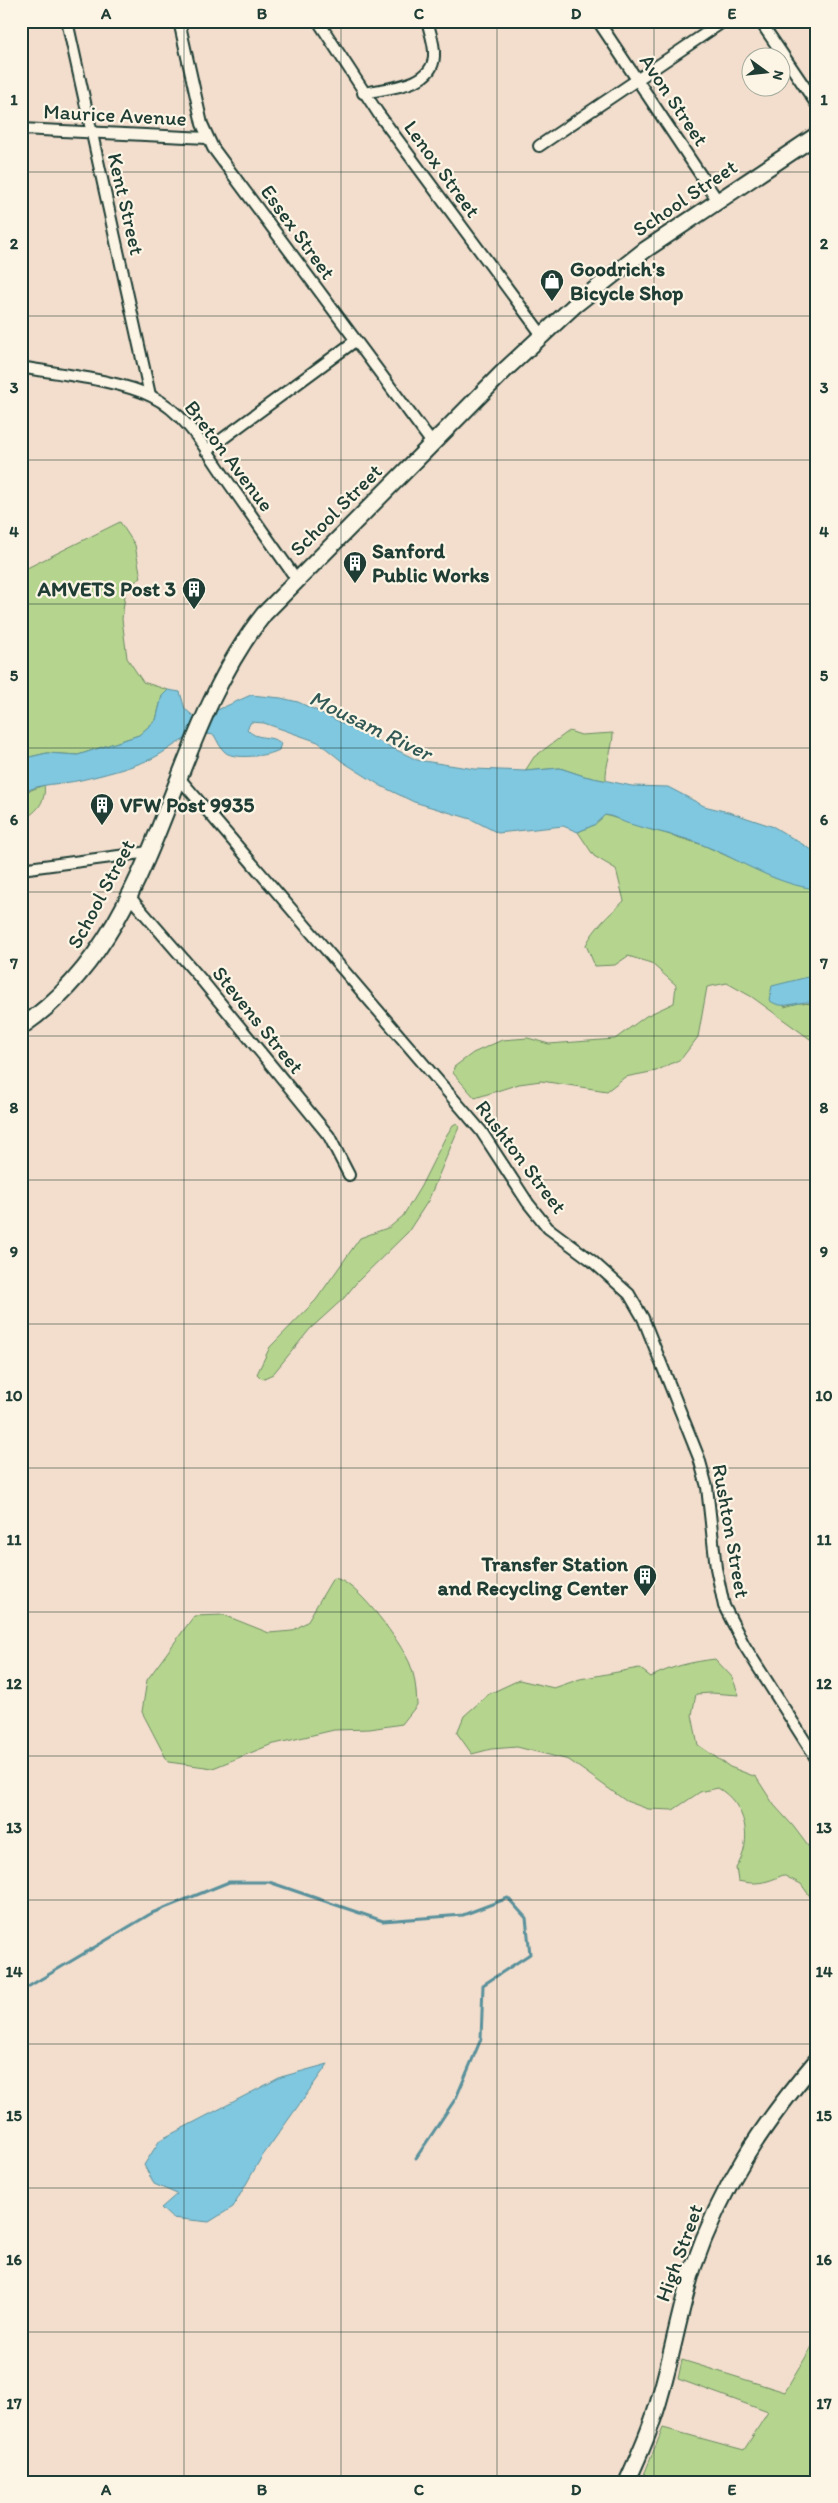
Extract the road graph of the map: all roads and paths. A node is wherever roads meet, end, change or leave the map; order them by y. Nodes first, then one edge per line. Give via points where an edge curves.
1 (67, 21) edge
2 (180, 21) edge
3 (318, 21) edge
4 (428, 21) edge
5 (598, 21) edge
6 (724, 21) edge
7 (760, 21) edge
8 (638, 80) junction
9 (363, 93) junction
10 (817, 105) edge
11 (21, 129) edge
12 (90, 131) junction
13 (817, 135) edge
14 (207, 138) junction
15 (539, 146) dead end
16 (718, 201) junction
17 (542, 335) junction
18 (355, 341) junction
19 (21, 367) edge
20 (150, 395) junction
21 (432, 444) junction
22 (206, 451) junction
23 (297, 580) junction
24 (180, 779) junction
25 (149, 852) junction
26 (21, 869) edge
27 (129, 896) junction
28 (21, 1027) edge
29 (349, 1175) dead end
30 (817, 1760) edge
31 (817, 2060) edge
32 (627, 2482) edge

1 - 12 street, Kent Street
2 - 14 street, Essex Street
3 - 9 street, Lenox Street
4 - 9 street via 434,55 433,64 424,77 415,82
5 - 8 street, Avon Street
6 - 8 street
7 - 10 street
8 - 15 street
8 - 16 street, Avon Street
9 - 17 street, Lenox Street
11 - 12 street, Maurice Avenue
12 - 14 street, Maurice Avenue
12 - 20 street, Kent Street
13 - 16 street, School Street
14 - 18 street, Essex Street
16 - 17 street, School Street via 623,266
17 - 21 street, School Street
18 - 21 street, Essex Street
18 - 22 street
19 - 20 street, Breton Avenue
20 - 22 street, Breton Avenue via 167,405
21 - 23 street, School Street
22 - 23 street, Breton Avenue
23 - 24 street, School Street via 264,614 225,671
24 - 25 street, School Street
24 - 30 street, Rushton Street via 481,1131 548,1228 629,1294 646,1327 699,1458 707,1487 716,1568 724,1606 744,1645
25 - 26 street
25 - 27 street, School Street
27 - 28 street, School Street via 86,968 58,998
27 - 29 street, Stevens Street via 323,1129
31 - 32 street, High Street via 758,2134 734,2173 706,2233 682,2302 655,2415

